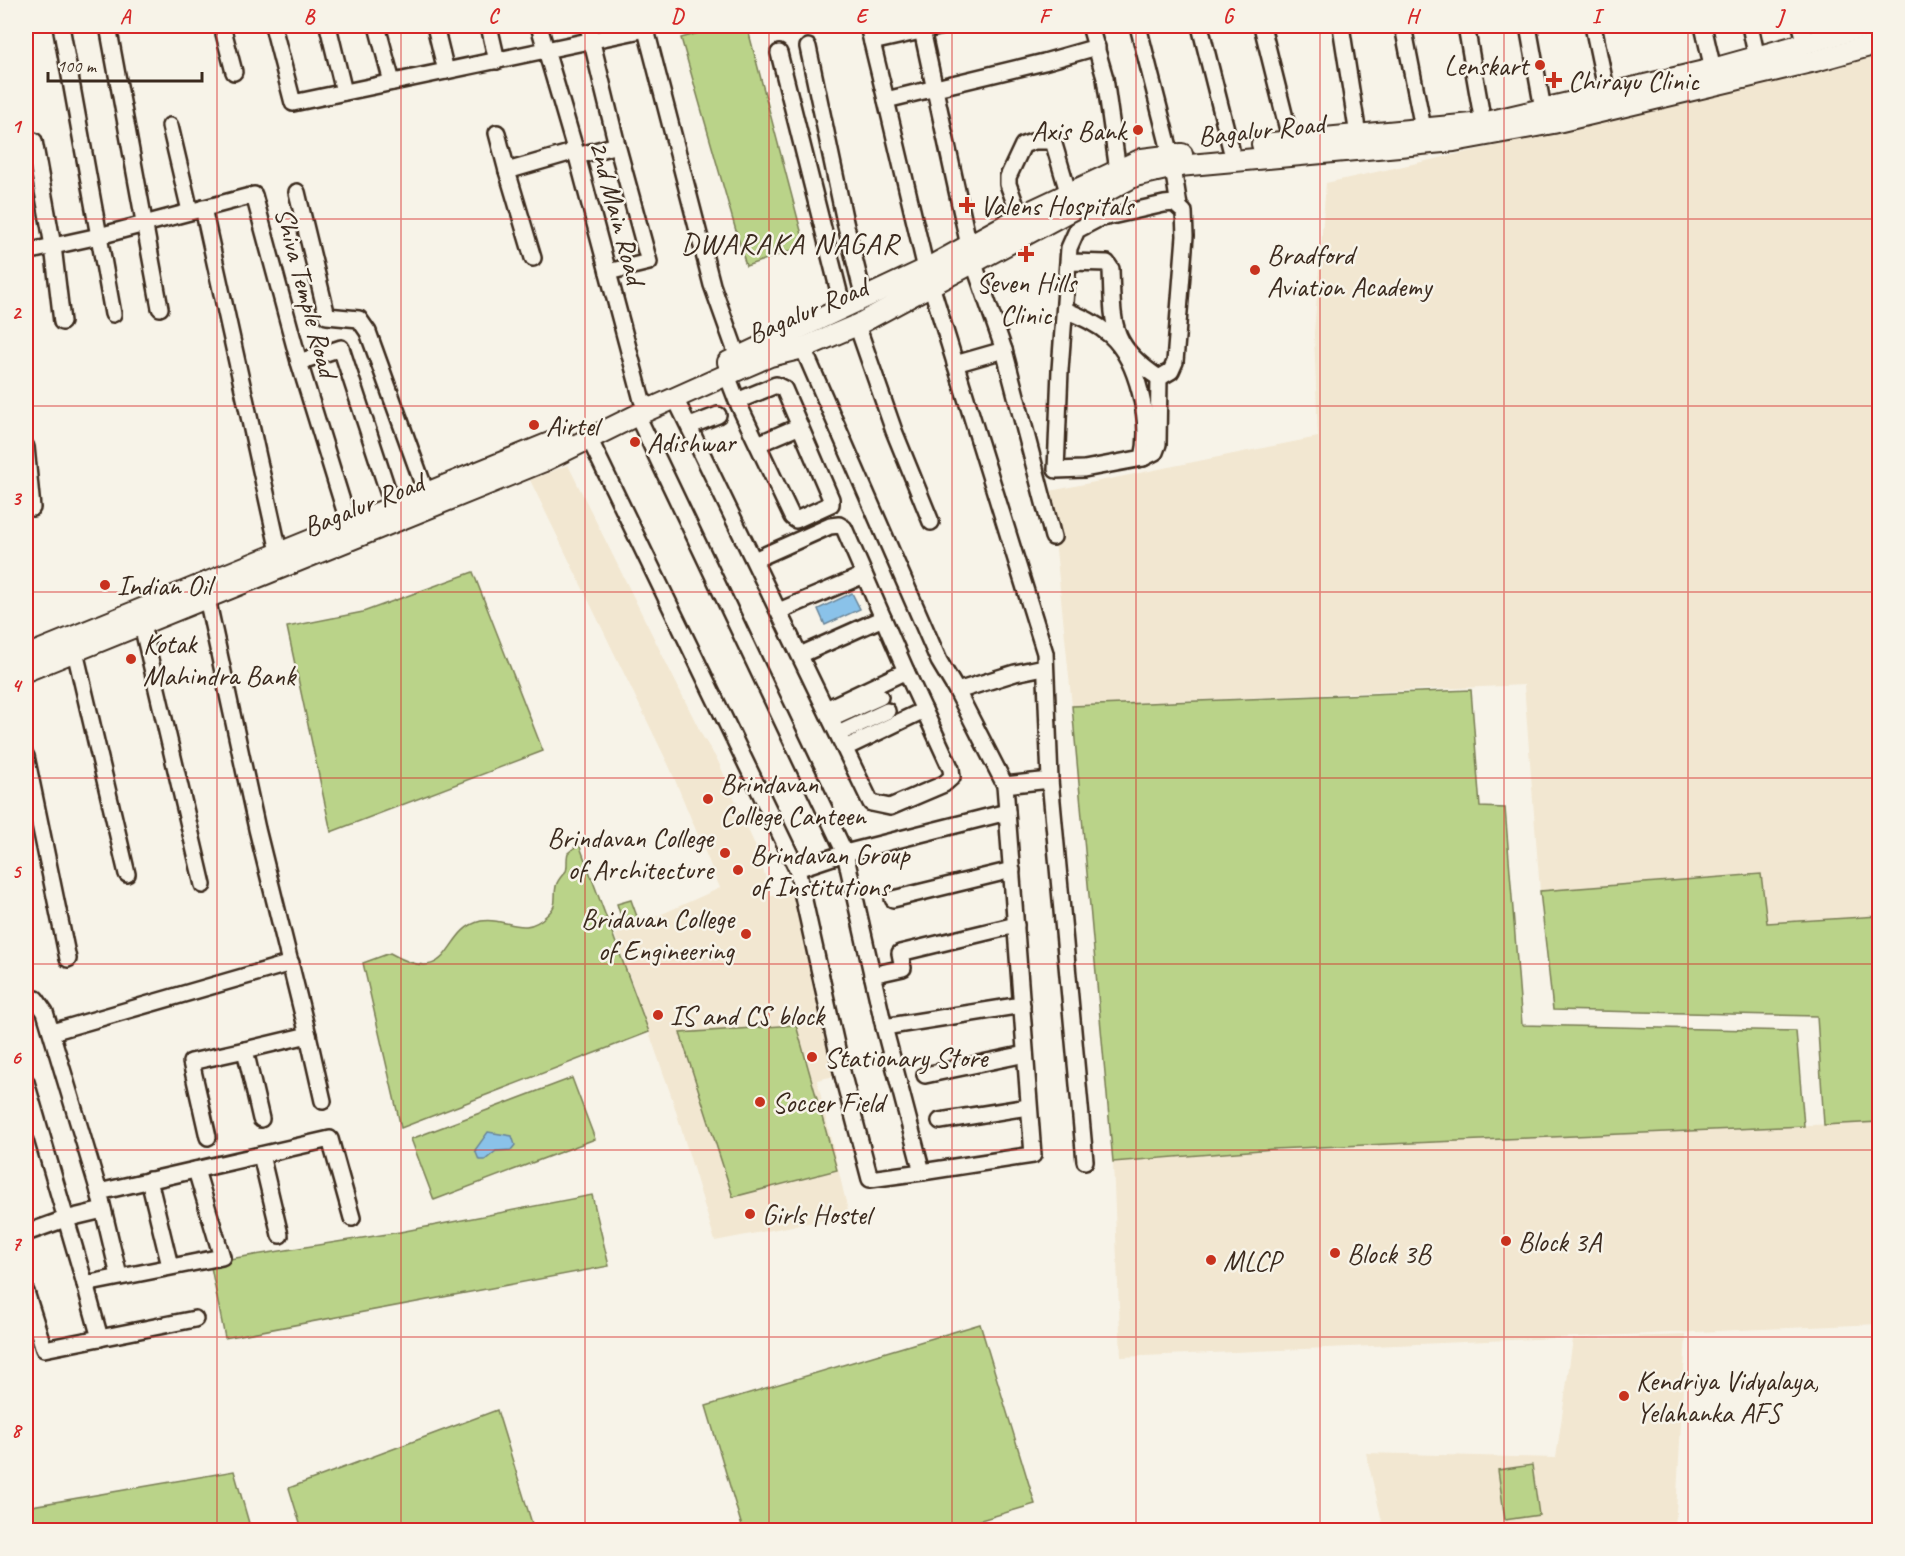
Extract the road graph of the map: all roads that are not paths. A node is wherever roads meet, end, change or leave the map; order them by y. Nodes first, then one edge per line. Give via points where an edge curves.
1 (61, 26) edge
2 (108, 26) edge
3 (222, 26) edge
4 (273, 26) edge
5 (328, 26) edge
6 (377, 26) edge
7 (435, 26) edge
8 (489, 26) edge
9 (539, 26) edge
10 (868, 26) edge
11 (943, 26) edge
12 (1090, 26) edge
13 (1138, 26) edge
14 (1200, 26) edge
15 (1262, 26) edge
16 (1341, 26) edge
17 (1403, 26) edge
18 (1466, 26) edge
19 (1528, 26) edge
20 (1593, 26) edge
21 (1703, 26) edge
22 (1750, 26) edge
23 (1869, 26) edge
24 (646, 27) edge
25 (922, 30) junction
26 (590, 33) edge
27 (1803, 35) edge
28 (872, 42) junction
29 (1880, 43) edge
30 (808, 46) dead end
31 (1096, 47) junction
32 (546, 50) junction
33 (779, 53) dead end
34 (1757, 58) junction
35 (497, 61) junction
36 (1713, 69) junction
37 (446, 71) junction
38 (234, 72) dead end
39 (392, 82) junction
40 (936, 87) junction
41 (344, 92) junction
42 (886, 100) junction
43 (1609, 102) junction
44 (1543, 109) junction
45 (1483, 123) junction
46 (170, 126) dead end
47 (1423, 128) junction
48 (497, 133) dead end
49 (1358, 135) junction
50 (34, 141) dead end
51 (617, 145) junction
52 (1293, 146) junction
53 (1231, 149) junction
54 (576, 153) junction
55 (1172, 161) junction
56 (507, 171) junction
57 (1104, 185) junction
58 (297, 192) dead end
59 (1069, 203) junction
60 (1179, 206) junction
61 (196, 209) junction
62 (1020, 217) junction
63 (1098, 219) junction
64 (145, 223) junction
65 (1077, 230) junction
66 (99, 236) junction
67 (53, 246) junction
68 (26, 252) edge
69 (971, 253) junction
70 (533, 258) dead end
71 (1070, 262) junction
72 (608, 272) junction
73 (928, 277) junction
74 (864, 298) junction
75 (159, 308) dead end
76 (843, 308) junction
77 (1065, 310) junction
78 (113, 314) dead end
79 (62, 322) dead end
80 (857, 325) junction
81 (803, 348) junction
82 (1004, 350) junction
83 (298, 362) junction
84 (955, 364) junction
85 (735, 367) junction
86 (1160, 378) junction
87 (675, 398) junction
88 (737, 401) junction
89 (644, 408) junction
90 (718, 415) dead end
91 (690, 426) junction
92 (800, 426) junction
93 (589, 438) junction
94 (758, 444) junction
95 (26, 447) edge
96 (1143, 458) junction
97 (429, 500) junction
98 (393, 507) junction
99 (32, 508) dead end
100 (931, 522) dead end
101 (349, 524) junction
102 (1053, 537) dead end
103 (279, 552) junction
104 (754, 560) junction
105 (864, 575) junction
106 (207, 598) junction
107 (779, 611) junction
108 (883, 618) junction
109 (142, 625) junction
110 (73, 644) junction
111 (800, 655) junction
112 (26, 656) edge
113 (1044, 667) junction
114 (26, 671) edge
115 (906, 671) junction
116 (957, 691) junction
117 (924, 710) junction
118 (828, 714) junction
119 (838, 734) junction
120 (845, 748) junction
121 (26, 756) edge
122 (1050, 780) junction
123 (1005, 785) junction
124 (1007, 812) junction
125 (845, 853) junction
126 (797, 869) junction
127 (1012, 870) junction
128 (127, 874) dead end
129 (203, 885) dead end
130 (893, 899) dead end
131 (1016, 925) junction
132 (68, 959) dead end
133 (291, 963) junction
134 (872, 975) junction
135 (26, 1001) edge
136 (1022, 1005) junction
137 (884, 1027) junction
138 (52, 1032) junction
139 (308, 1035) junction
140 (245, 1050) junction
141 (1025, 1054) junction
142 (925, 1075) dead end
143 (26, 1082) edge
144 (323, 1101) dead end
145 (1028, 1107) junction
146 (261, 1119) dead end
147 (940, 1121) dead end
148 (208, 1137) dead end
149 (261, 1155) junction
150 (1086, 1161) dead end
151 (196, 1170) junction
152 (922, 1172) junction
153 (149, 1180) junction
154 (99, 1192) junction
155 (103, 1210) junction
156 (352, 1218) dead end
157 (65, 1219) junction
158 (26, 1233) edge
159 (280, 1235) dead end
160 (170, 1266) junction
161 (119, 1276) junction
162 (85, 1284) junction
163 (26, 1292) edge
164 (195, 1319) dead end
165 (100, 1338) junction

1 - 66 street
2 - 64 street
3 - 38 street
4 - 41 street via 293,104
5 - 41 street
6 - 39 street
7 - 37 street
8 - 35 street
9 - 32 street, 2nd Main Road
10 - 28 street
11 - 25 street
12 - 31 street
13 - 55 street
14 - 53 street
15 - 52 street
16 - 49 street
17 - 47 street
18 - 45 street
19 - 44 street
20 - 43 street
21 - 36 street
22 - 34 street
23 - 27 main road, Bagalur Road
24 - 26 street
24 - 85 street
25 - 28 street
25 - 40 street
26 - 32 street
26 - 51 street
27 - 34 main road, Bagalur Road
28 - 42 street
29 - 43 main road, Bagalur Road via 1815,61
30 - 74 street
31 - 40 street
31 - 57 street via 1105,78
32 - 35 street
32 - 54 street, 2nd Main Road
33 - 76 street
34 - 36 main road, Bagalur Road
35 - 37 street
36 - 43 main road, Bagalur Road
37 - 39 street
39 - 41 street
40 - 42 street
40 - 69 street
42 - 73 street
43 - 44 main road, Bagalur Road
43 - 52 main road, Bagalur Road via 1454,141
44 - 45 main road, Bagalur Road
45 - 47 main road, Bagalur Road
46 - 61 street
47 - 49 main road, Bagalur Road
48 - 56 street
49 - 52 main road, Bagalur Road
50 - 67 street
51 - 54 street
51 - 72 street via 649,262
52 - 53 main road, Bagalur Road
52 - 55 main road, Bagalur Road
53 - 55 main road, Bagalur Road
54 - 56 street
54 - 72 street, 2nd Main Road
55 - 57 main road, Bagalur Road
55 - 60 street
56 - 70 street
57 - 59 main road, Bagalur Road
57 - 63 street
58 - 97 street via 327,316 359,319 368,332
59 - 62 main road, Bagalur Road
59 - 62 street via 1053,141 1028,142 1008,177
59 - 65 street
59 - 69 main road, Bagalur Road
60 - 63 street via 1164,204
60 - 86 street via 1184,212 1185,236 1175,362
61 - 64 street, Shiva Temple Road
61 - 83 street, Shiva Temple Road via 254,195
61 - 103 street
62 - 69 main road, Bagalur Road
63 - 65 street
64 - 66 street, Shiva Temple Road
64 - 75 street
65 - 71 street via 1069,248
66 - 67 street, Shiva Temple Road
66 - 78 street
67 - 68 street, Shiva Temple Road
67 - 79 street
69 - 73 main road, Bagalur Road
69 - 82 street
71 - 77 street
71 - 86 street via 1107,263 1111,268 1113,323 1131,356
72 - 89 street, 2nd Main Road
73 - 74 main road, Bagalur Road
73 - 80 main road, Bagalur Road
73 - 84 street
74 - 76 main road, Bagalur Road
76 - 85 main road, Bagalur Road
77 - 96 street via 1090,320 1112,337 1127,361 1143,403
77 - 96 street via 1056,470
80 - 81 main road, Bagalur Road
80 - 100 street
81 - 85 main road, Bagalur Road
81 - 116 street via 939,661
82 - 84 street
82 - 102 street
83 - 98 street via 341,348
83 - 101 street, Shiva Temple Road
84 - 113 street via 1045,653
85 - 87 main road, Bagalur Road
85 - 88 street
85 - 89 main road, Bagalur Road
86 - 96 street via 1158,444 1155,452
87 - 89 main road, Bagalur Road
87 - 91 street
88 - 92 street via 780,385
88 - 94 street
89 - 93 main road, Bagalur Road
89 - 97 main road, Bagalur Road via 536,450
89 - 125 street, 2nd Main Road
90 - 91 street
91 - 104 street
92 - 94 street
92 - 94 street via 831,499 827,506 796,520
93 - 97 main road, Bagalur Road via 542,462
93 - 126 street
95 - 99 street
97 - 98 main road, Bagalur Road
97 - 106 main road, Bagalur Road
98 - 101 main road, Bagalur Road
101 - 103 main road, Bagalur Road
103 - 110 main road, Bagalur Road
104 - 105 street via 839,525 844,528
104 - 107 street
105 - 107 street
105 - 108 street
106 - 109 main road, Bagalur Road
106 - 133 street
107 - 111 street
108 - 111 street
108 - 115 street
109 - 110 main road, Bagalur Road
109 - 129 street
110 - 112 main road, Bagalur Road
110 - 114 main road, Bagalur Road
110 - 128 street
111 - 118 street
113 - 116 street
113 - 122 street
115 - 117 street
115 - 118 street
116 - 123 street
117 - 120 street
117 - 120 street via 951,769 952,777 944,784 890,807 879,806 871,802
118 - 119 street
118 - 119 street via 884,704
119 - 120 street
121 - 132 street
122 - 123 street
122 - 150 street
123 - 124 street
124 - 125 street
124 - 127 street
125 - 126 street
125 - 134 street, 2nd Main Road
126 - 152 street via 870,1179
127 - 130 street
127 - 131 street
131 - 134 street via 900,953 903,968
131 - 136 street
133 - 138 street
133 - 139 street
134 - 137 street, 2nd Main Road
135 - 138 street via 36,999
136 - 137 street
136 - 141 street
137 - 152 street, 2nd Main Road
138 - 154 street
139 - 140 street
139 - 144 street
140 - 146 street
140 - 148 street via 191,1062
141 - 142 street
141 - 145 street
143 - 157 street
145 - 147 street
145 - 152 street via 1033,1155
149 - 151 street
149 - 156 street via 330,1139
149 - 159 street
151 - 153 street
151 - 160 street via 222,1257
153 - 154 street
153 - 160 street
154 - 155 street
155 - 157 street
155 - 161 street
157 - 158 street
157 - 162 street
160 - 161 street
161 - 162 street
162 - 165 street
163 - 165 street via 44,1349
164 - 165 street

